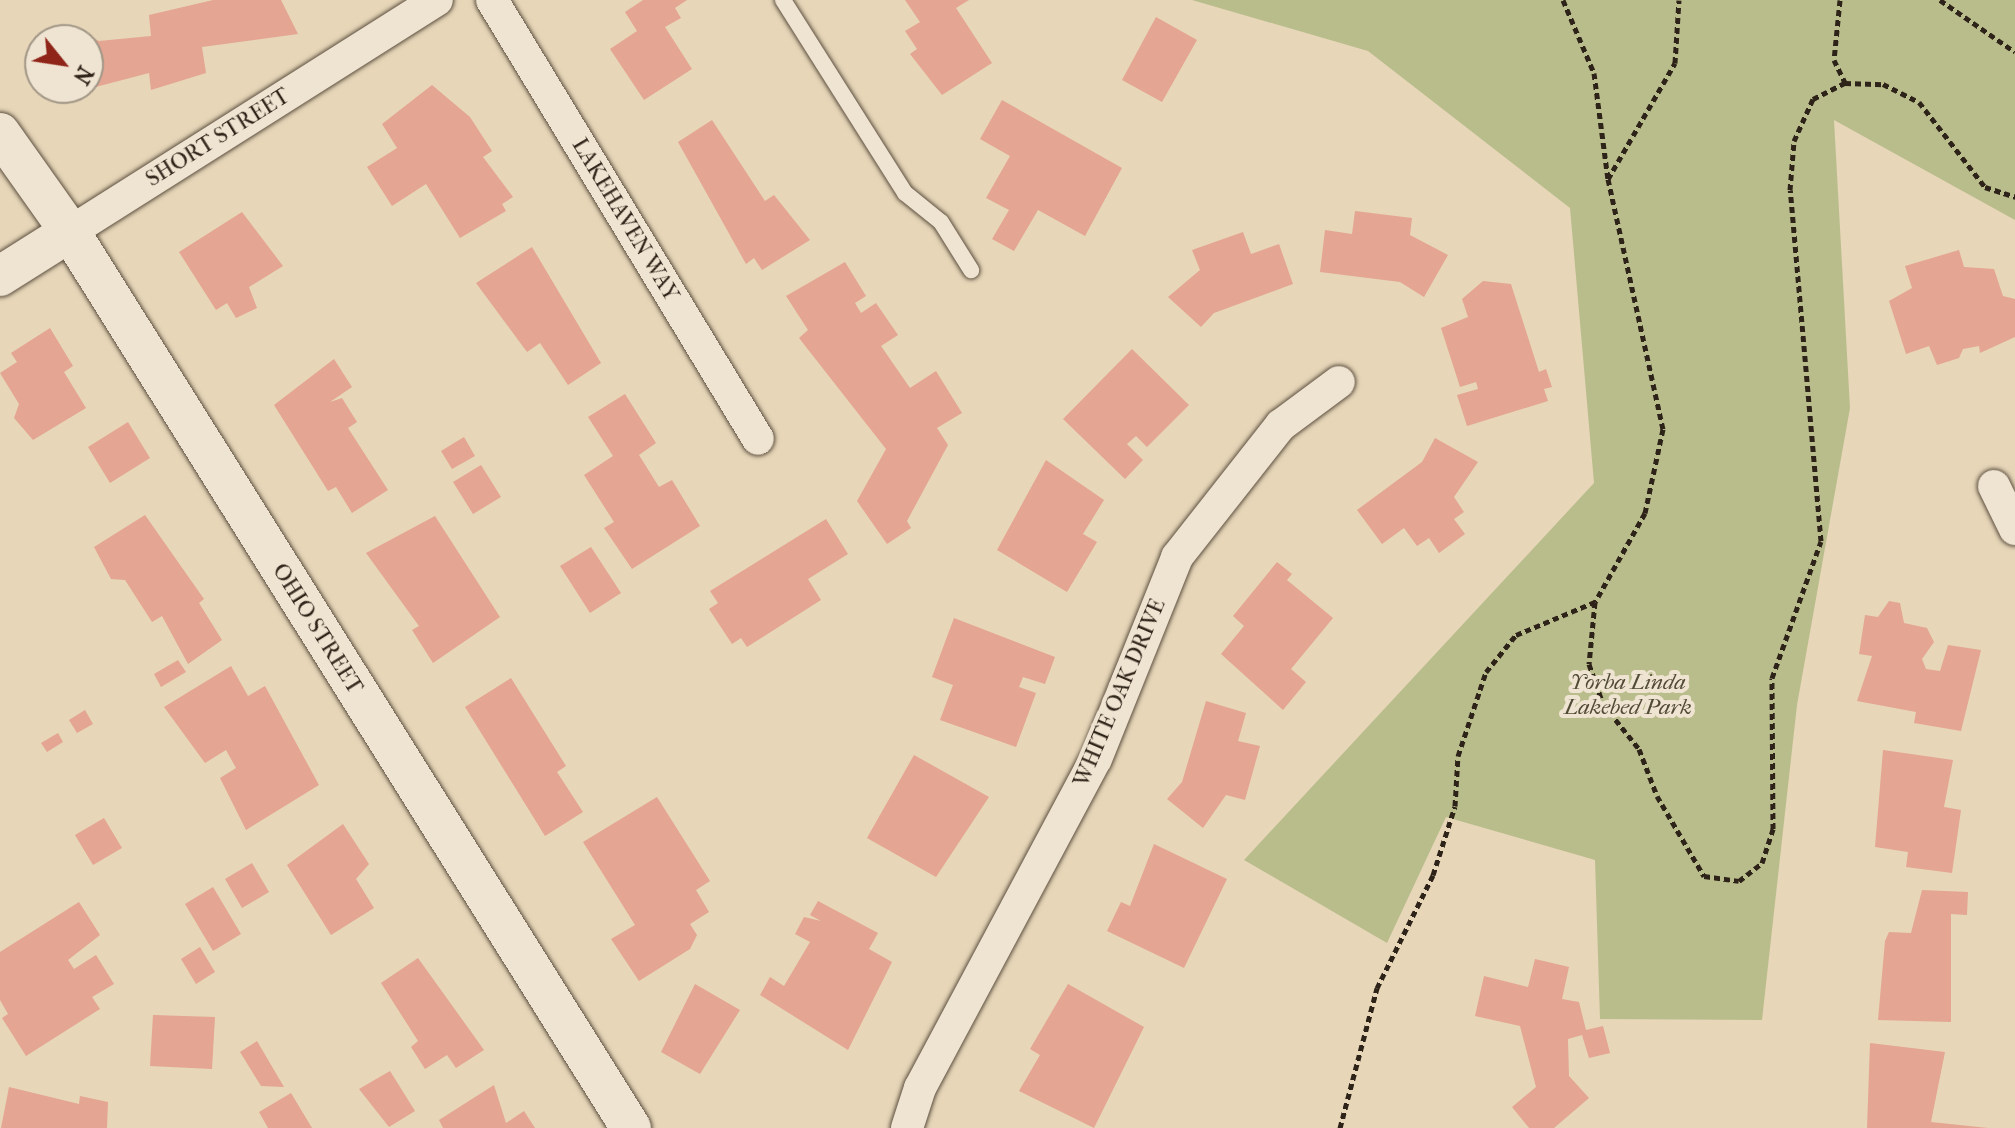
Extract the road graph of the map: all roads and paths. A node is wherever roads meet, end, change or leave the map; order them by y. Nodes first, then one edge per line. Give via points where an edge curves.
1 (437, 0) edge
2 (492, 0) edge
3 (783, 0) edge
4 (1563, 0) edge
5 (1679, 0) edge
6 (1840, 0) edge
7 (1940, 0) edge
8 (2015, 52) edge
9 (1845, 83) junction
10 (0, 133) edge
11 (1608, 179) junction
12 (2015, 197) edge
13 (70, 232) junction
14 (971, 270) dead end
15 (0, 276) edge
16 (1339, 382) dead end
17 (758, 439) dead end
18 (1994, 486) dead end
19 (2015, 529) edge
20 (1595, 602) junction
21 (631, 1128) edge
22 (907, 1128) edge
23 (1340, 1128) edge

1 - 13 street, SHORT STREET
2 - 17 street, LAKEHAVEN WAY
3 - 14 lane via 905,193 941,222
4 - 11 path via 1594,73
5 - 11 path via 1675,63
6 - 9 path via 1834,60
7 - 8 path
9 - 12 path via 1883,84 1919,102 1985,187
9 - 20 path via 1813,99 1794,141 1796,303 1811,395 1821,541 1772,678 1773,829 1762,863 1739,881 1704,876 1657,796 1639,749 1603,704 1589,664
10 - 13 street, OHIO STREET
11 - 20 path via 1663,429 1645,513
13 - 15 street, SHORT STREET
13 - 21 street, OHIO STREET
16 - 22 street, WHITE OAK DRIVE via 1281,425 1177,557 1096,759 920,1088
18 - 19 street
20 - 23 path via 1516,635 1486,672 1458,756 1455,806 1433,875 1377,988

